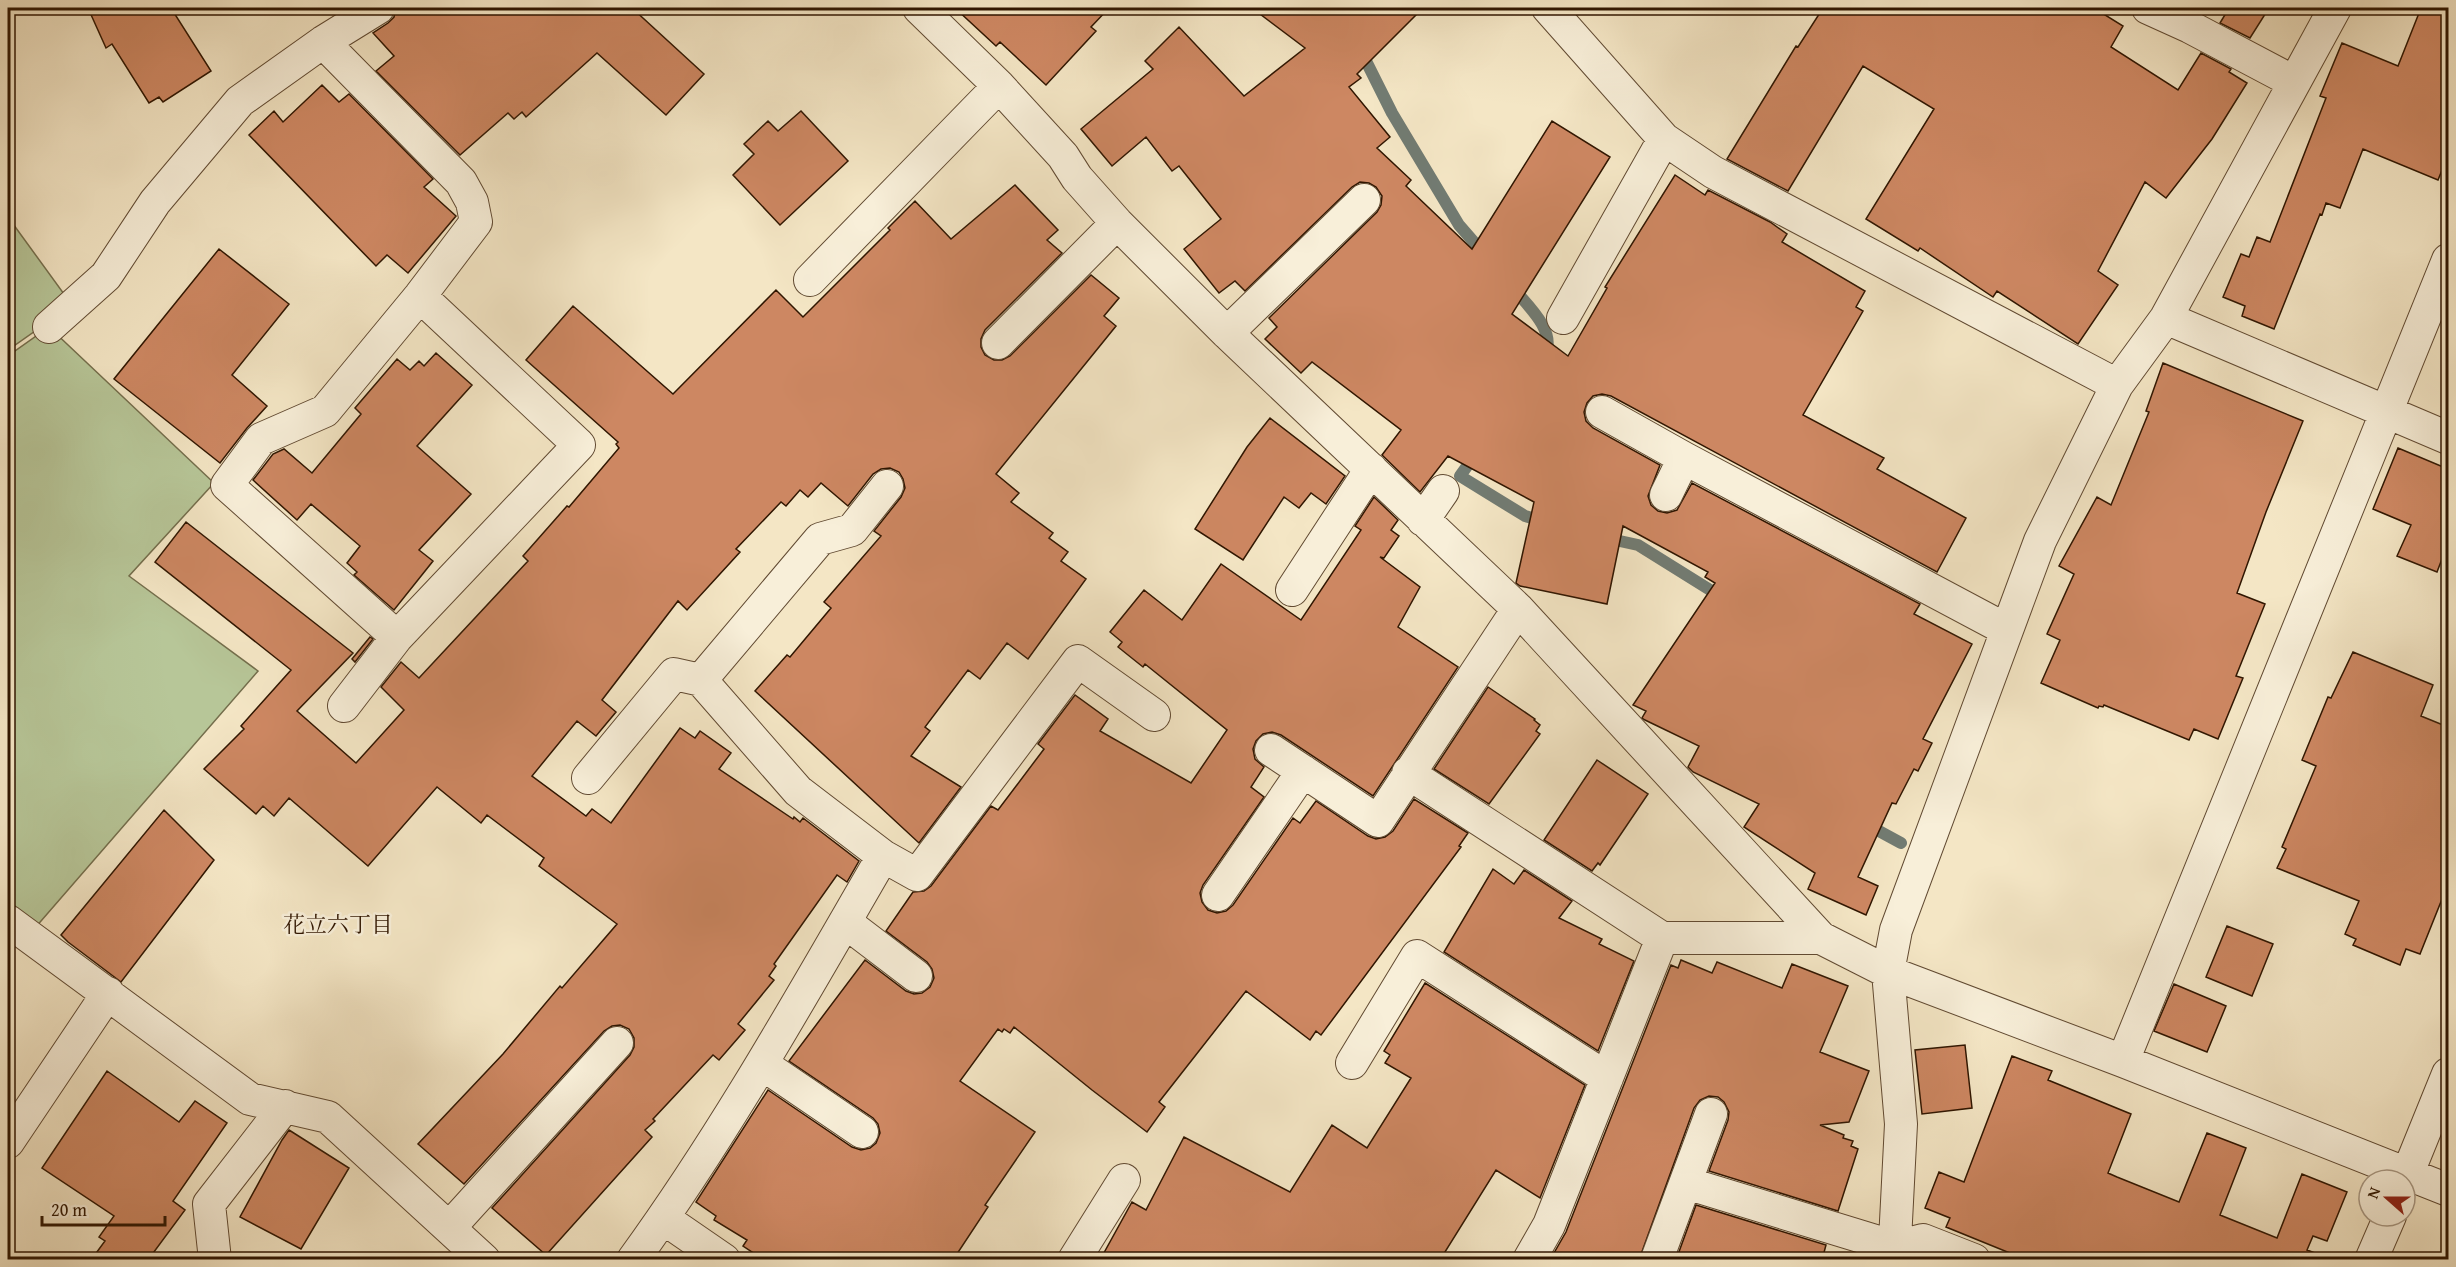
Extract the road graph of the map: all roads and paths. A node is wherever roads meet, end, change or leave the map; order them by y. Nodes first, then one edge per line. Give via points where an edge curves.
1 (378, 8) edge
2 (919, 8) edge
3 (1548, 8) edge
4 (2148, 8) edge
5 (2335, 8) edge
6 (323, 42) junction
7 (2294, 82) junction
8 (999, 86) junction
9 (1664, 139) junction
10 (1364, 200) dead end
11 (1117, 223) junction
12 (2448, 260) edge
13 (810, 280) dead end
14 (420, 296) junction
15 (1563, 318) dead end
16 (2166, 318) junction
17 (49, 327) dead end
18 (1227, 333) junction
19 (998, 343) dead end
20 (2116, 385) junction
21 (1602, 412) dead end
22 (2386, 413) junction
23 (2448, 438) edge
24 (1684, 458) junction
25 (1371, 469) junction
26 (887, 486) dead end
27 (1443, 491) dead end
28 (1666, 495) dead end
29 (1423, 520) junction
30 (1292, 590) dead end
31 (1518, 609) junction
32 (2007, 630) junction
33 (397, 637) junction
34 (700, 680) junction
35 (344, 706) dead end
36 (1154, 715) dead end
37 (1271, 750) dead end
38 (1303, 771) junction
39 (1408, 773) junction
40 (588, 778) dead end
41 (883, 856) junction
42 (1218, 894) dead end
43 (8, 921) edge
44 (844, 922) junction
45 (1662, 938) junction
46 (1821, 938) junction
47 (1888, 972) junction
48 (916, 976) dead end
49 (108, 993) junction
50 (617, 1043) dead end
51 (2123, 1061) junction
52 (1352, 1063) dead end
53 (762, 1064) junction
54 (2448, 1074) edge
55 (1607, 1078) junction
56 (285, 1106) junction
57 (1711, 1114) dead end
58 (862, 1132) dead end
59 (8, 1142) edge
60 (2384, 1168) edge
61 (2410, 1168) edge
62 (1124, 1180) dead end
63 (2417, 1180) edge
64 (1686, 1183) junction
65 (2448, 1190) edge
66 (663, 1218) junction
67 (450, 1227) junction
68 (2385, 1228) edge
69 (1895, 1253) edge
70 (1657, 1259) edge
71 (215, 1260) edge
72 (484, 1260) edge
73 (633, 1260) edge
74 (724, 1260) edge
75 (1074, 1260) edge
76 (1529, 1260) edge
77 (1974, 1260) edge
78 (2371, 1260) edge

1 - 6 street
2 - 8 street
3 - 9 street
4 - 7 street
5 - 7 street
6 - 14 street via 461,182 472,202 476,222
6 - 17 street via 240,101 155,202 106,276
7 - 16 street
8 - 11 street
8 - 13 street
9 - 15 street
9 - 20 street via 1713,172
10 - 18 street
11 - 18 street
11 - 19 street
12 - 22 street
14 - 33 street via 579,445
14 - 33 street via 325,411 261,439 227,485
16 - 20 street
16 - 22 street
18 - 25 street
20 - 32 street via 2040,542
21 - 24 street
22 - 23 street
22 - 51 street
24 - 28 street
24 - 32 street
25 - 29 street
25 - 30 street
26 - 34 street via 852,530 820,539
27 - 29 street
29 - 31 street
31 - 39 street
31 - 46 street
32 - 47 street via 1896,930
33 - 35 street
34 - 40 street via 674,674
34 - 41 street via 798,791
36 - 41 street via 1078,661 916,875
37 - 38 street
38 - 39 street via 1378,821
38 - 42 street
39 - 45 street
41 - 44 street
43 - 49 street
44 - 48 street
44 - 53 street
45 - 46 street
45 - 55 street
46 - 47 street
47 - 51 street
47 - 69 street via 1901,1124
49 - 56 street via 250,1099
49 - 59 street
50 - 67 street
51 - 60 street
52 - 55 street via 1417,956
53 - 58 street
53 - 66 street
54 - 61 street
55 - 76 street via 1549,1225
56 - 67 street via 328,1117
56 - 71 street via 209,1204
57 - 64 street
62 - 75 street
63 - 65 street
64 - 69 street
64 - 70 street
66 - 73 street
66 - 74 street
67 - 72 street
68 - 78 street
69 - 77 street via 1923,1240

